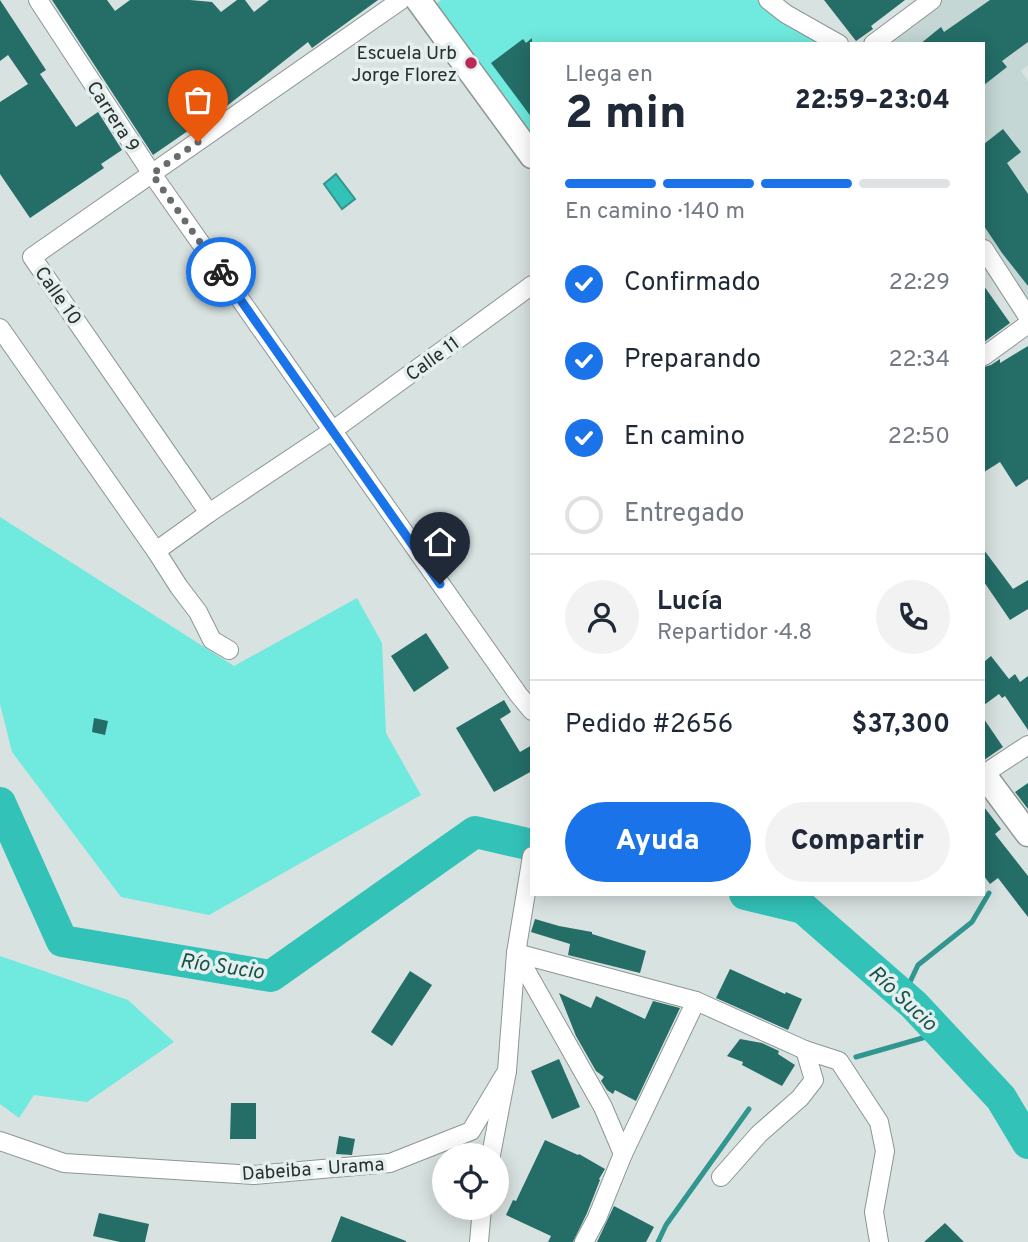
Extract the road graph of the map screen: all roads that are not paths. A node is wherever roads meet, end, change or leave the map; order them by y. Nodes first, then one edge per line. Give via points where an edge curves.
1 (38, 0) edge
2 (401, 0) edge
3 (418, 0) edge
4 (768, 0) edge
5 (932, 0) edge
6 (835, 42) edge
7 (876, 42) edge
8 (530, 153) edge
9 (152, 174) junction
10 (985, 250) edge
11 (530, 286) edge
12 (1028, 317) edge
13 (1028, 324) edge
14 (0, 328) edge
15 (985, 355) edge
16 (332, 430) junction
17 (209, 513) junction
18 (156, 551) junction
19 (229, 650) dead end
20 (525, 689) edge
21 (1028, 745) edge
22 (985, 774) edge
23 (985, 776) edge
24 (1028, 834) edge
25 (530, 867) edge
26 (516, 953) junction
27 (696, 1001) junction
28 (805, 1050) junction
29 (506, 1071) junction
30 (0, 1141) edge
31 (493, 1143) edge
32 (623, 1154) junction
33 (721, 1177) dead end
34 (481, 1220) edge
35 (479, 1242) edge
36 (584, 1242) edge
37 (879, 1242) edge

1 - 9 street, Carrera 9
2 - 9 street, Calle 10
3 - 8 main road
4 - 6 street
5 - 7 street
9 - 16 street, Carrera 9
9 - 17 street, Calle 10 via 32,257
10 - 12 street
11 - 16 street, Calle 11
13 - 15 street
14 - 18 street
16 - 17 street
16 - 20 street, Carrera 9
17 - 18 street
18 - 19 street via 212,639
21 - 22 street
23 - 24 main road
25 - 26 street
26 - 27 street
26 - 29 street
26 - 32 street via 603,1107
27 - 28 street
27 - 32 street
28 - 33 street via 814,1080
28 - 37 street via 839,1061 879,1122 885,1151 874,1212
29 - 30 street, Dabeiba - Urama via 471,1130 390,1163 254,1175 64,1163
29 - 31 street
32 - 36 street
34 - 35 street

